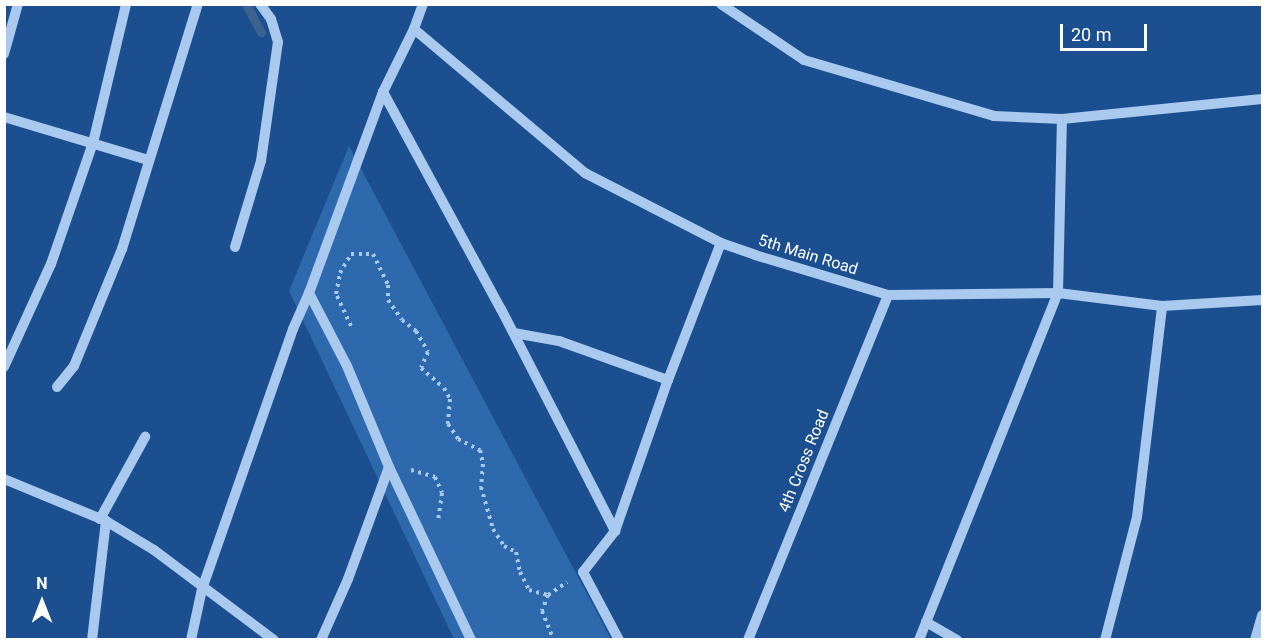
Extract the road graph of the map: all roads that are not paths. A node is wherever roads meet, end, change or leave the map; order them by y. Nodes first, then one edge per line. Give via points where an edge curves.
1 (18, 4) edge
2 (126, 4) edge
3 (198, 4) edge
4 (260, 4) edge
5 (423, 4) edge
6 (720, 4) edge
7 (414, 29) junction
8 (4, 54) edge
9 (383, 92) junction
10 (1263, 99) edge
11 (4, 117) edge
12 (1062, 119) junction
13 (93, 143) junction
14 (148, 160) junction
15 (721, 243) junction
16 (235, 247) dead end
17 (309, 293) junction
18 (1058, 293) junction
19 (888, 295) junction
20 (1263, 300) edge
21 (1162, 306) junction
22 (514, 333) junction
23 (4, 367) edge
24 (668, 380) junction
25 (57, 387) dead end
26 (145, 437) dead end
27 (389, 467) junction
28 (4, 479) edge
29 (103, 520) junction
30 (615, 531) junction
31 (202, 589) junction
32 (1263, 615) edge
33 (926, 622) junction
34 (92, 639) edge
35 (191, 639) edge
36 (273, 639) edge
37 (321, 639) edge
38 (471, 639) edge
39 (619, 639) edge
40 (748, 639) edge
41 (919, 639) edge
42 (957, 639) edge
43 (1105, 639) edge
44 (1255, 639) edge

1 - 8 street
2 - 13 street
3 - 14 street
4 - 16 street via 271,19 278,42 261,161
5 - 7 street
6 - 12 street via 804,60 994,116
7 - 9 street
7 - 15 street, 5th Main Road via 585,173
9 - 17 street
9 - 22 street
10 - 12 street
11 - 13 street
12 - 18 street
13 - 14 street
13 - 23 street via 51,264
14 - 25 street via 117,260 74,366
15 - 19 street, 5th Main Road
15 - 24 street
17 - 27 street via 347,366
17 - 31 street
18 - 19 street, 5th Main Road
18 - 21 street, 5th Main Road
18 - 33 street
19 - 40 street, 4th Cross Road
20 - 21 street, 5th Main Road
21 - 43 street via 1137,517
22 - 24 street via 559,341
22 - 30 street
24 - 30 street
26 - 29 street
27 - 37 street via 348,579
27 - 38 street
28 - 29 street
29 - 31 street via 154,550
29 - 34 street
30 - 39 street via 583,572
31 - 35 street
31 - 36 street
32 - 44 street
33 - 41 street
33 - 42 street

